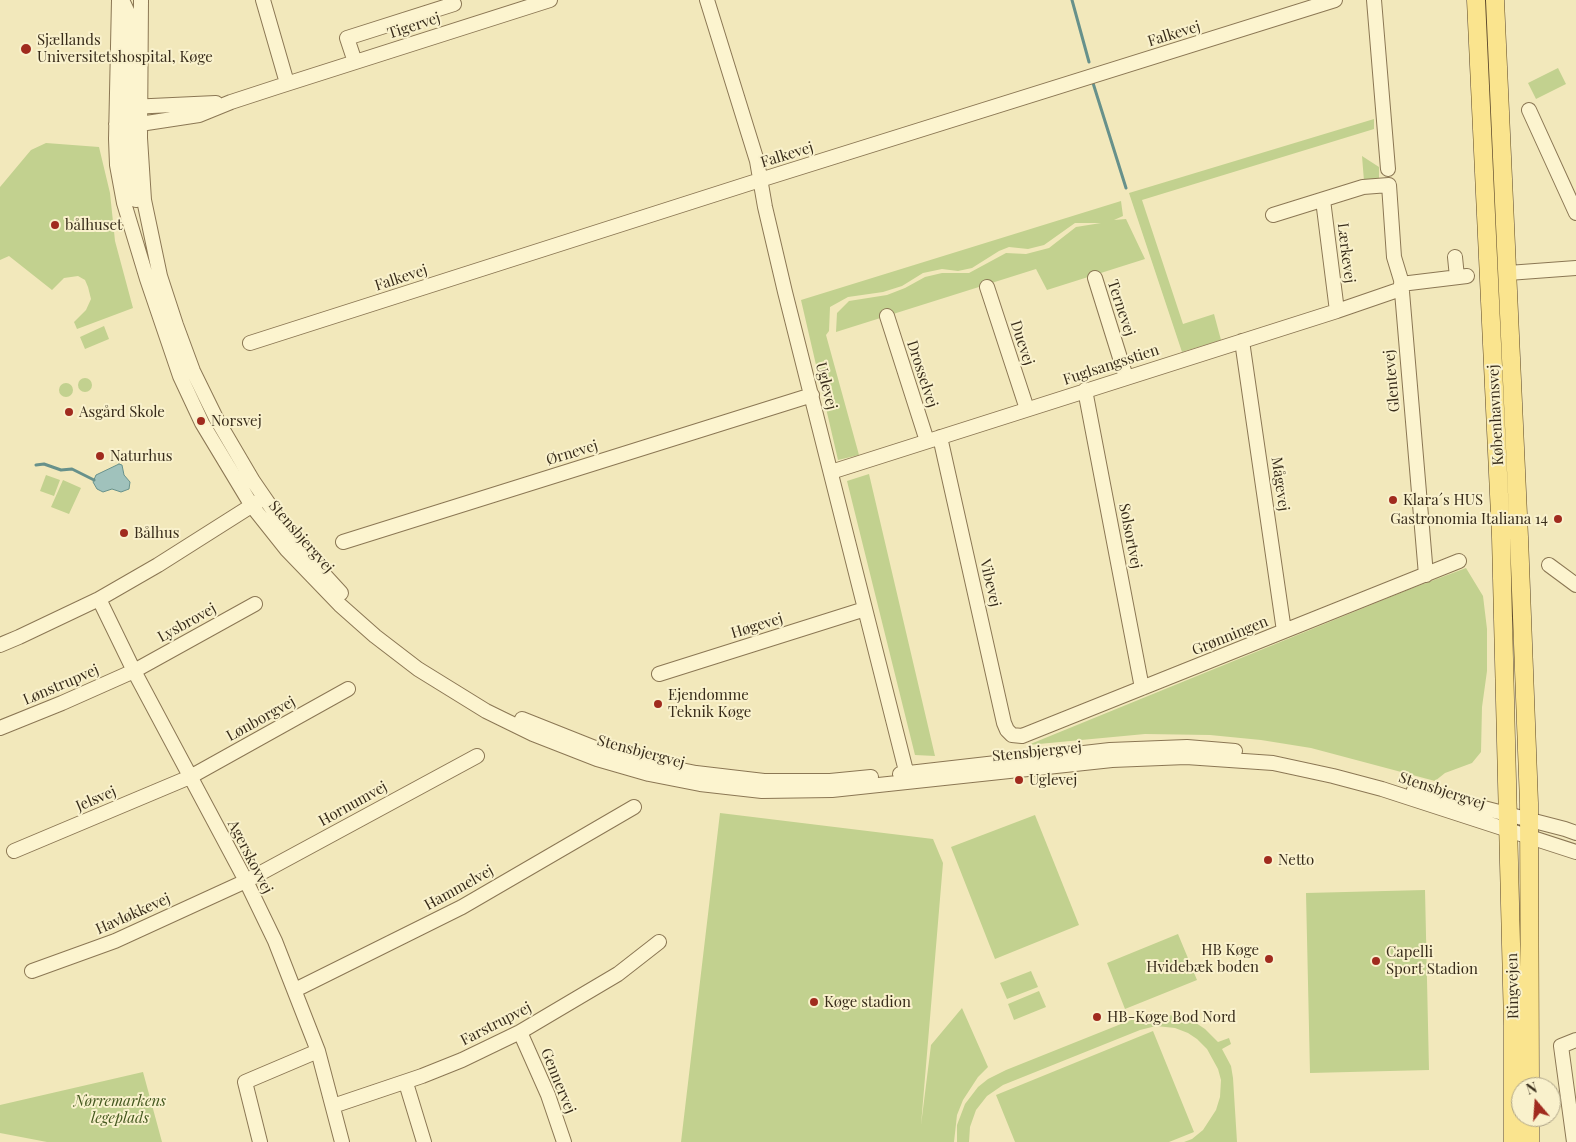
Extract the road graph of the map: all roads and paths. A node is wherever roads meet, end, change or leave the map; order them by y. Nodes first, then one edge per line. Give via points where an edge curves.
1 (121, 0) edge
2 (141, 0) edge
3 (262, 0) edge
4 (550, 0) edge
5 (706, 0) edge
6 (1335, 0) edge
7 (1374, 0) edge
8 (1476, 0) edge
9 (1495, 0) edge
10 (454, 4) dead end
11 (355, 62) junction
12 (287, 83) junction
13 (231, 102) junction
14 (128, 107) junction
15 (1529, 110) dead end
16 (128, 124) junction
17 (1388, 169) dead end
18 (760, 180) junction
19 (1323, 200) junction
20 (1576, 213) edge
21 (1273, 215) dead end
22 (1454, 257) dead end
23 (1576, 268) edge
24 (1508, 273) junction
25 (1095, 278) dead end
26 (1401, 286) junction
27 (986, 287) dead end
28 (1337, 310) junction
29 (887, 316) dead end
30 (1242, 341) junction
31 (250, 343) dead end
32 (1126, 377) junction
33 (1086, 390) junction
34 (812, 395) junction
35 (1027, 409) junction
36 (940, 437) junction
37 (926, 441) junction
38 (831, 472) junction
39 (264, 498) junction
40 (252, 506) junction
41 (343, 542) dead end
42 (1459, 561) dead end
43 (1549, 566) dead end
44 (1426, 575) junction
45 (1576, 585) edge
46 (99, 599) junction
47 (255, 604) dead end
48 (866, 609) junction
49 (1284, 631) junction
50 (0, 645) edge
51 (134, 671) junction
52 (659, 674) dead end
53 (1142, 688) junction
54 (348, 690) dead end
55 (0, 728) edge
56 (1012, 735) joint
57 (477, 756) dead end
58 (190, 777) junction
59 (907, 778) junction
60 (634, 806) dead end
61 (1509, 822) junction
62 (1529, 829) junction
63 (1576, 833) edge
64 (14, 851) dead end
65 (1576, 852) edge
66 (246, 881) junction
67 (660, 942) dead end
68 (32, 972) dead end
69 (294, 990) junction
70 (520, 1032) junction
71 (1576, 1040) edge
72 (318, 1051) junction
73 (1530, 1077) edge
74 (406, 1083) junction
75 (333, 1106) junction
76 (1530, 1127) edge
77 (260, 1142) edge
78 (342, 1142) edge
79 (424, 1142) edge
80 (564, 1142) edge
81 (1513, 1142) edge
82 (1530, 1142) edge
83 (1574, 1142) edge

1 - 14 street, Stensbjergvej
2 - 14 street, Stensbjergvej
3 - 12 street
4 - 11 street, Tigervej
5 - 18 street, Uglevej via 757,161
6 - 18 street, Falkevej
7 - 17 street
8 - 61 main road, Københavnsvej via 1501,527
9 - 24 main road, Københavnsvej
10 - 11 street via 347,38
11 - 12 street, Tigervej
12 - 13 street, Tigervej
13 - 14 street, Tigervej
13 - 16 street, Tigervej via 199,115
14 - 16 street, Stensbjergvej
14 - 16 street, Stensbjergvej
15 - 20 street
16 - 39 street, Stensbjergvej via 140,160 144,200 160,276 176,325 193,371 216,418
16 - 40 street, Stensbjergvej via 118,165 124,204 150,287 178,368 202,423
18 - 31 street, Falkevej
18 - 34 street, Uglevej
19 - 21 street
19 - 26 street, Glentevej via 1363,187 1389,185 1394,257
19 - 28 street, Lærkevej
22 - 26 street, Fuglsangsstien via 1462,277
23 - 24 street
24 - 62 main road, Københavnsvej
25 - 32 street, Ternevej
26 - 28 street, Fuglsangsstien
26 - 44 street, Glentevej
27 - 35 street, Duevej
28 - 30 street, Fuglsangsstien
29 - 37 street, Drosselvej
30 - 32 street, Fuglsangsstien
30 - 49 street, Mågevej
32 - 33 street, Fuglsangsstien
33 - 35 street, Fuglsangsstien
33 - 53 street, Solsortvej
34 - 38 street, Uglevej
34 - 41 street, Ørnevej
35 - 36 street, Fuglsangsstien
36 - 37 street, Fuglsangsstien
36 - 56 street, Vibevej via 1004,723
37 - 38 street, Fuglsangsstien
38 - 48 street, Uglevej
39 - 40 street
39 - 59 street, Stensbjergvej via 297,545 347,600 381,629 425,663 490,703 536,725 600,750 702,773 764,781
40 - 46 street
40 - 59 street, Stensbjergvej via 287,550 340,606 374,636 418,669 486,711 533,734 597,759 700,784 762,791 832,790
42 - 44 street, Grønningen
43 - 45 street
44 - 49 street, Grønningen
46 - 50 street
46 - 51 street, Agerskovvej
47 - 51 street, Lysbrovej
48 - 52 street, Høgevej
48 - 59 street, Uglevej
49 - 53 street, Grønningen
51 - 55 street, Lønstrupvej
51 - 58 street, Agerskovvej
53 - 56 street, Grønningen via 1022,736
54 - 58 street, Lønborgvej
57 - 66 street, Hornumvej
58 - 64 street, Jelsvej
58 - 66 street, Agerskovvej
59 - 61 street, Stensbjergvej via 1112,760 1186,757 1273,763
60 - 69 street, Hammelvej via 462,907
61 - 62 street, Stensbjergvej
61 - 81 main road, Ringvejen
62 - 63 street via 1566,829
62 - 65 street
62 - 73 main road, Ringvejen
66 - 68 street, Havløkkevej via 115,941
66 - 69 street, Agerskovvej
67 - 70 street, Farstrupvej via 618,974
69 - 72 street, Agerskovvej
70 - 74 street, Farstrupvej
70 - 80 street, Gennervej via 548,1095
71 - 83 street via 1561,1046
72 - 75 street, Agerskovvej
72 - 77 street via 245,1082
74 - 75 street, Farstrupvej
74 - 79 street
75 - 78 street, Agerskovvej
76 - 82 main road

